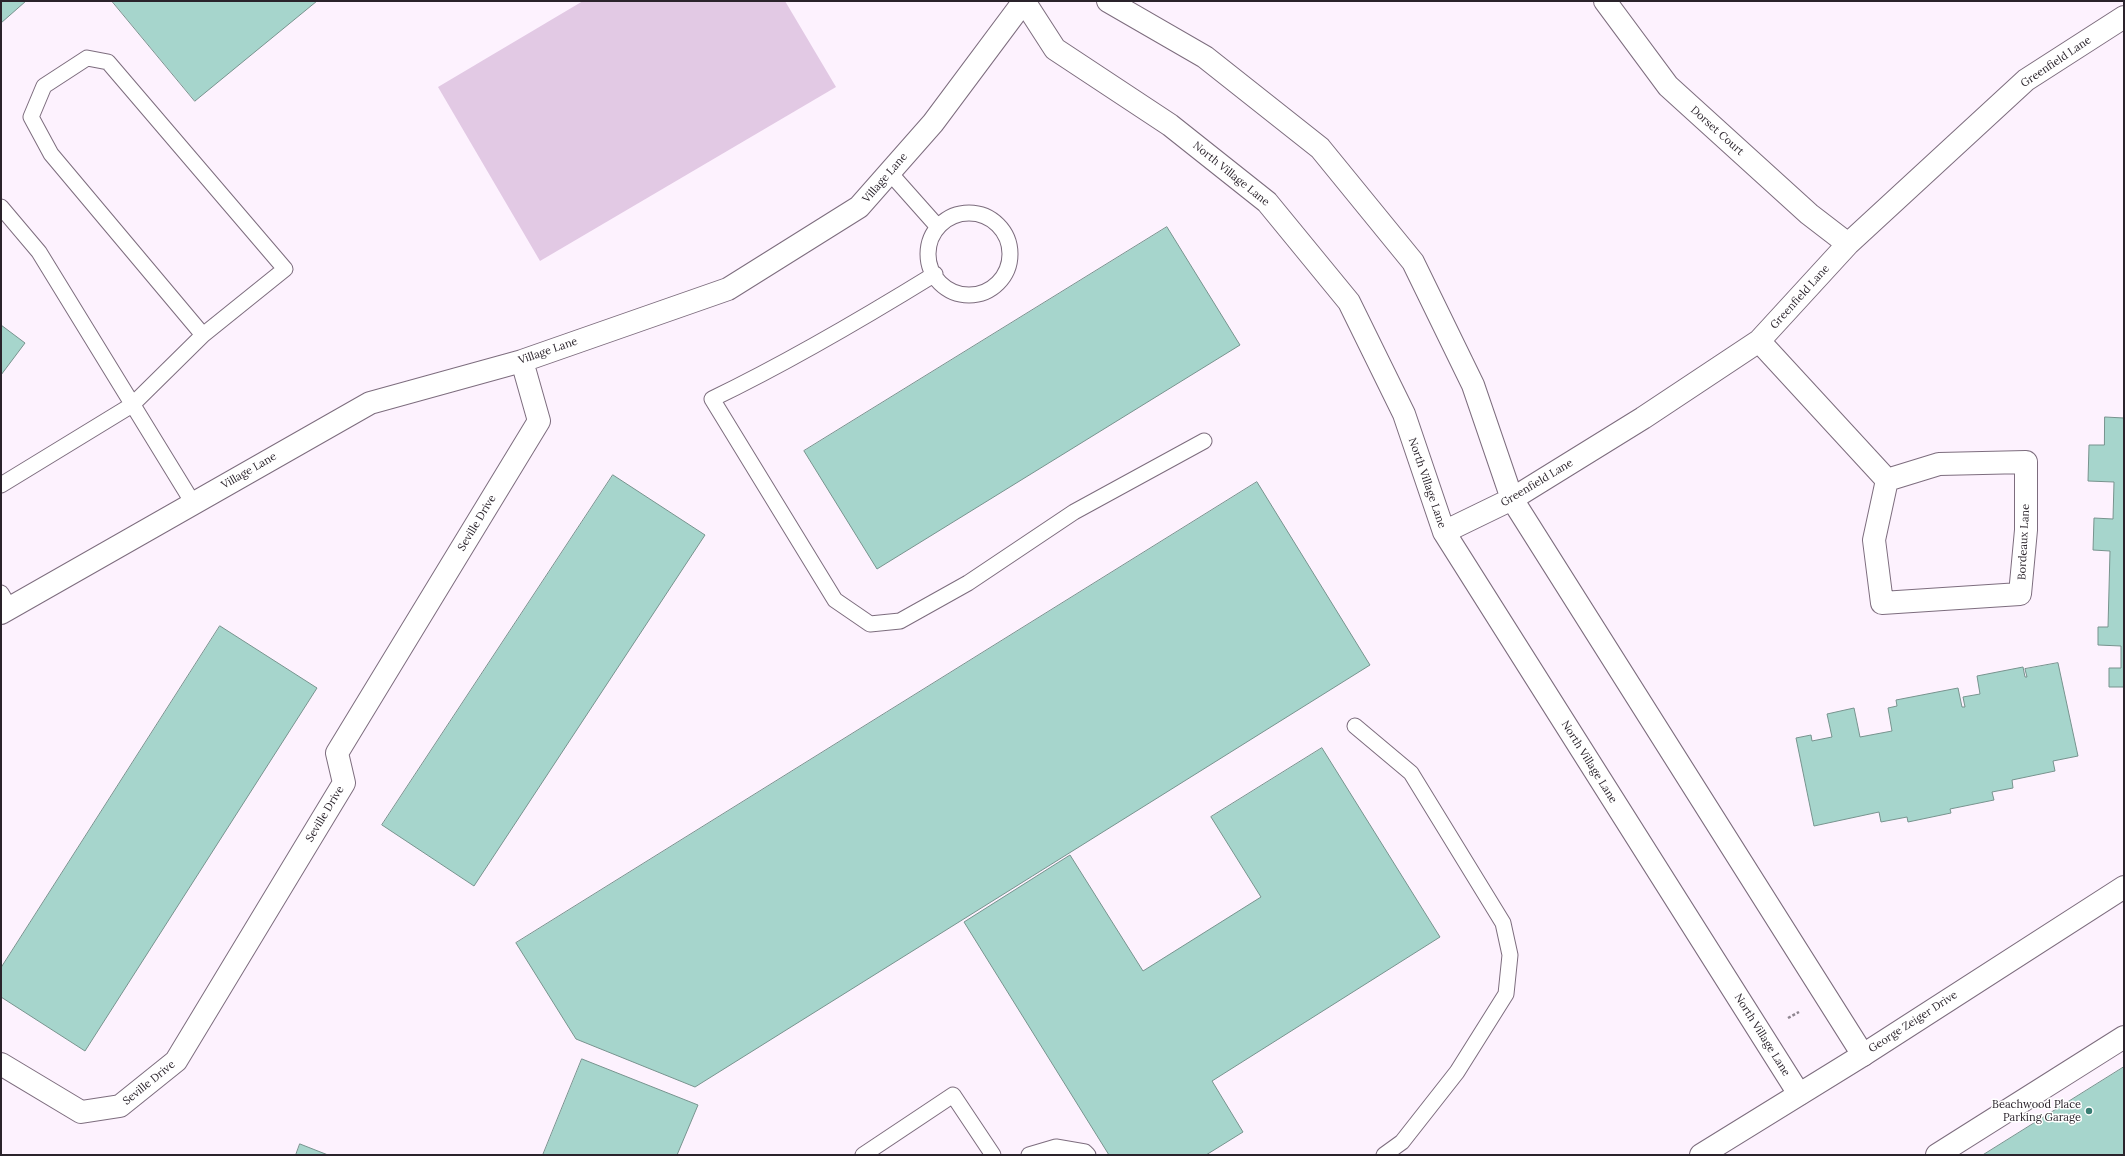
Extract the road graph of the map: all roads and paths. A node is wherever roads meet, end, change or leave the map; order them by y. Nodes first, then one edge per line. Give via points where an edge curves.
1 (1024, 1) edge
2 (1108, 1) edge
3 (1605, 1) edge
4 (2124, 17) edge
5 (890, 173) junction
6 (1, 207) edge
7 (938, 226) junction
8 (1848, 244) junction
9 (935, 274) junction
10 (203, 335) junction
11 (1759, 341) junction
12 (522, 361) junction
13 (132, 405) junction
14 (1204, 441) dead end
15 (1888, 480) junction
16 (1, 484) edge
17 (1512, 499) junction
18 (193, 504) junction
19 (1444, 532) junction
20 (4, 604) edge
21 (1355, 726) dead end
22 (2124, 887) edge
23 (2124, 1037) edge
24 (1863, 1055) junction
25 (1, 1064) edge
26 (1799, 1094) junction
27 (863, 1155) edge
28 (993, 1155) edge
29 (1028, 1155) edge
30 (1088, 1155) edge
31 (1384, 1155) edge
32 (1701, 1155) edge
33 (1937, 1155) edge

1 - 5 street, Village Lane via 933,123
1 - 19 street, North Village Lane via 1055,49 1170,125 1267,202 1349,302 1404,414
2 - 17 street via 1205,57 1320,148 1413,262 1473,385
3 - 8 street, Dorset Court via 1668,86 1809,214
4 - 8 street, Greenfield Lane via 2026,80
5 - 7 lane
5 - 12 street, Village Lane via 859,207 728,289
6 - 13 lane via 39,252
7 - 9 lane via 930,239 928,262
7 - 9 lane via 964,213 979,214 993,220 1002,228 1010,253 1009,266 998,284 976,295 955,293 941,284
8 - 11 street, Greenfield Lane
9 - 14 lane via 841,332 712,399 835,600 870,624 900,621 968,583 1074,512
10 - 10 lane via 285,269 108,62 87,58 44,86 31,117 51,154
10 - 13 lane
11 - 15 street
11 - 17 street, Greenfield Lane via 1643,418
12 - 18 street, Village Lane via 370,402
12 - 25 street, Seville Drive via 539,421 337,753 344,783 176,1061 120,1106 81,1112
13 - 16 lane
13 - 18 lane
15 - 15 street, Bordeaux Lane via 1874,540 1882,603 2020,594 2026,530 2026,462 1939,464
17 - 19 street, Greenfield Lane
17 - 24 street
18 - 20 street, Village Lane
19 - 26 street, North Village Lane
21 - 31 lane via 1411,773 1503,923 1510,955 1506,994 1457,1072 1406,1136
22 - 24 street, George Zeiger Drive
23 - 33 street
24 - 26 street, George Zeiger Drive
26 - 32 street, George Zeiger Drive
27 - 28 lane via 953,1095
29 - 30 lane via 1056,1147 1085,1152

